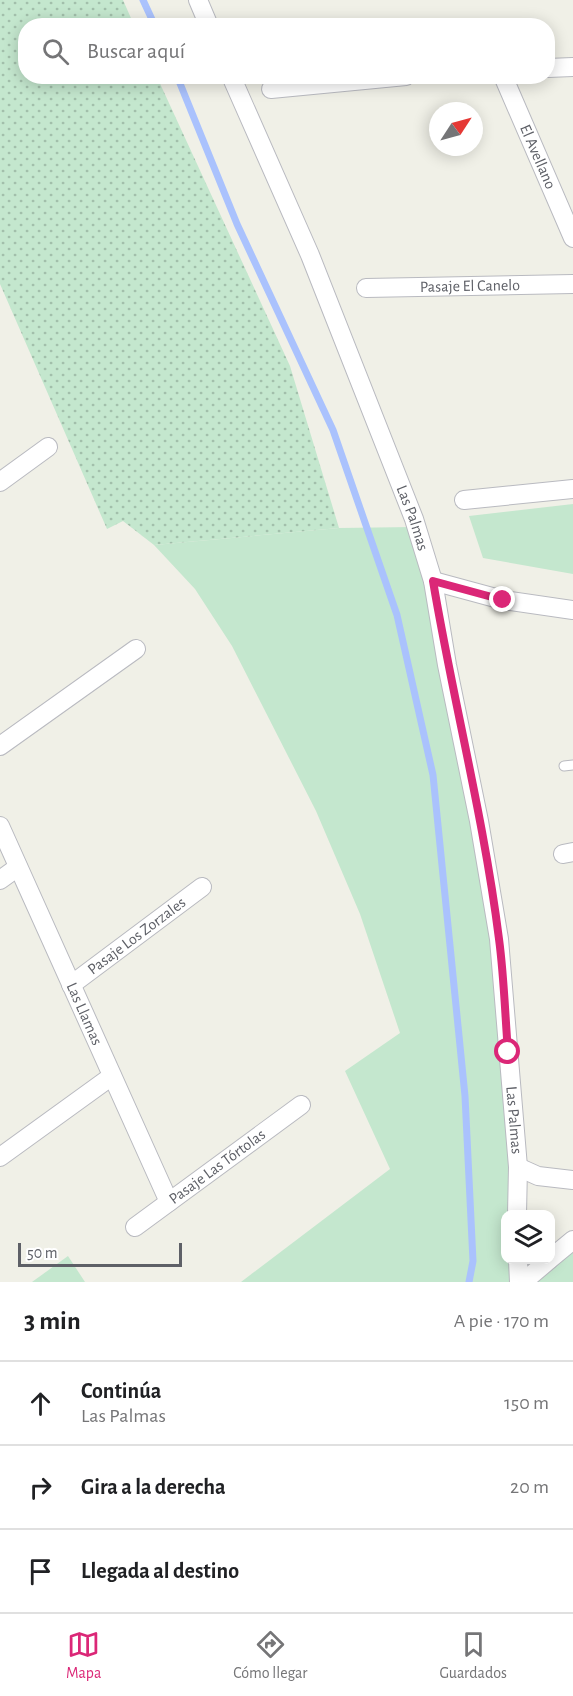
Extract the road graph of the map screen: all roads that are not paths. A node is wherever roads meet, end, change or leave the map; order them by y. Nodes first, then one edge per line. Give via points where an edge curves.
1 (198, 0) edge
2 (206, 18) edge
3 (555, 68) edge
4 (573, 68) edge
5 (235, 84) edge
6 (324, 84) edge
7 (506, 84) edge
8 (272, 89) dead end
9 (573, 238) edge
10 (573, 284) edge
11 (366, 288) dead end
12 (48, 447) dead end
13 (0, 482) edge
14 (573, 489) edge
15 (464, 500) dead end
16 (433, 581) junction
17 (573, 610) edge
18 (136, 649) dead end
19 (0, 746) edge
20 (0, 826) edge
21 (18, 867) junction
22 (0, 880) edge
23 (202, 887) dead end
24 (71, 985) junction
25 (112, 1076) junction
26 (301, 1105) dead end
27 (0, 1157) edge
28 (518, 1167) junction
29 (573, 1180) edge
30 (169, 1202) junction
31 (517, 1210) edge
32 (135, 1227) dead end
33 (573, 1240) edge
34 (555, 1255) edge
35 (519, 1264) edge
36 (544, 1264) edge
37 (521, 1282) edge

1 - 2 street
3 - 4 street
5 - 16 street, Las Palmas via 310,255 414,519
6 - 8 street
7 - 9 street, El Avellano
10 - 11 street, Pasaje El Canelo
12 - 13 street
14 - 15 street
16 - 17 street via 503,600
16 - 28 street, Las Palmas via 499,939
18 - 19 street
20 - 21 street, Las Llamas
21 - 22 street
21 - 24 street, Las Llamas
23 - 24 street, Pasaje Los Zorzales
24 - 25 street, Las Llamas
25 - 27 street
25 - 30 street, Las Llamas
26 - 30 street, Pasaje Las Tórtolas
28 - 29 street, Las Palmas via 538,1176
28 - 31 street, Las Palmas
30 - 32 street, Pasaje Las Tórtolas
33 - 34 street
35 - 37 street
36 - 37 street

